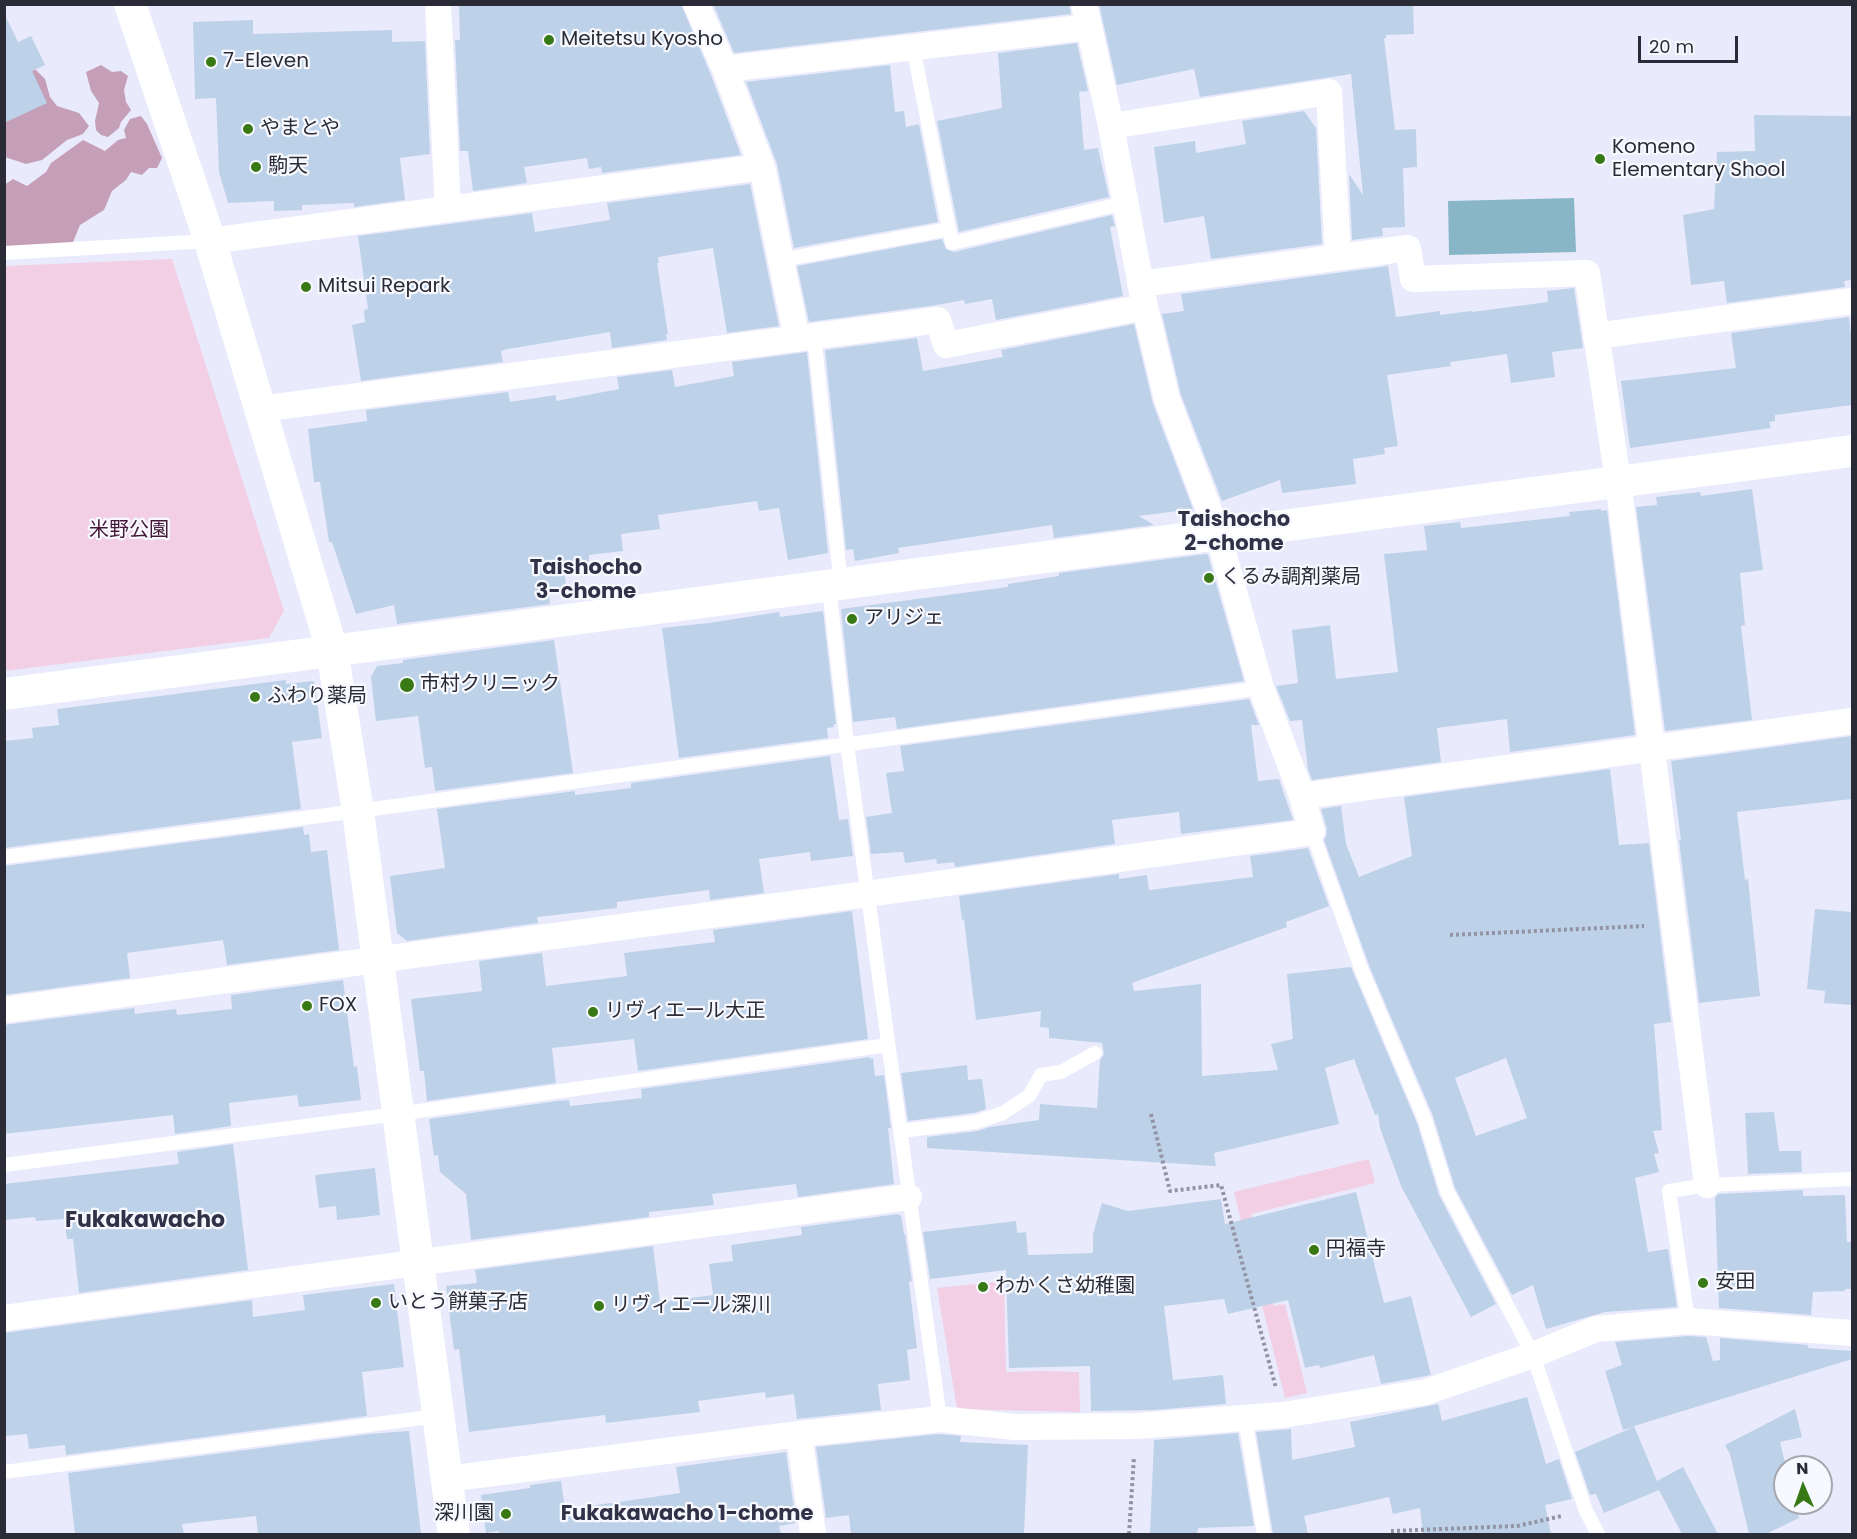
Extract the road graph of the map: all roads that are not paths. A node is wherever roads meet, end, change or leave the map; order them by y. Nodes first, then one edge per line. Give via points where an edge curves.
1 (130, 4) edge
2 (438, 4) edge
3 (696, 4) edge
4 (1086, 16) edge
5 (913, 48) junction
6 (725, 69) junction
7 (1111, 126) junction
8 (762, 167) junction
9 (1125, 203) junction
10 (448, 209) junction
11 (949, 229) junction
12 (210, 241) junction
13 (4, 253) edge
14 (1338, 257) junction
15 (781, 260) junction
16 (1142, 295) junction
17 (1852, 301) edge
18 (1596, 336) junction
19 (805, 337) junction
20 (260, 409) junction
21 (1852, 452) edge
22 (1618, 481) junction
23 (1218, 534) junction
24 (835, 586) junction
25 (332, 650) junction
26 (1261, 688) junction
27 (4, 694) edge
28 (1852, 721) edge
29 (847, 744) junction
30 (1652, 749) junction
31 (1302, 796) junction
32 (358, 811) junction
33 (1312, 832) junction
34 (4, 857) edge
35 (867, 894) junction
36 (378, 960) junction
37 (4, 1010) edge
38 (888, 1045) junction
39 (1095, 1053) dead end
40 (398, 1114) junction
41 (900, 1131) junction
42 (4, 1165) edge
43 (1852, 1179) edge
44 (1707, 1185) junction
45 (909, 1197) junction
46 (418, 1263) junction
47 (4, 1318) edge
48 (1688, 1322) junction
49 (1852, 1333) edge
50 (1533, 1355) junction
51 (438, 1416) junction
52 (1245, 1418) junction
53 (940, 1419) junction
54 (799, 1434) junction
55 (4, 1472) edge
56 (447, 1479) junction
57 (454, 1534) edge
58 (813, 1534) edge
59 (1264, 1534) edge
60 (1598, 1534) edge

1 - 12 street
2 - 10 street
3 - 6 street
4 - 5 street
4 - 7 street
5 - 6 street
5 - 11 lane
6 - 8 street
7 - 9 street
7 - 14 street via 1329,92
8 - 10 street
8 - 15 street
9 - 11 lane via 952,243
9 - 16 street
10 - 12 street
11 - 15 lane
12 - 13 lane
12 - 20 street
14 - 16 street
14 - 18 street via 1407,248 1413,279 1587,273
15 - 19 street
16 - 19 street via 946,345 938,320
16 - 23 street via 1167,399
17 - 18 street
18 - 22 street
19 - 20 street
19 - 24 lane
20 - 25 street
21 - 22 street
22 - 23 street
22 - 30 street
23 - 24 street
23 - 26 street
24 - 25 street
24 - 29 lane
25 - 27 street
25 - 32 street
26 - 29 lane
26 - 31 street
28 - 30 street
29 - 32 lane
29 - 35 lane
30 - 31 street
30 - 44 street
31 - 33 street
32 - 34 lane
32 - 36 street
33 - 35 street
33 - 50 lane via 1362,971 1425,1120 1447,1191
35 - 36 street
35 - 38 lane
36 - 37 street
36 - 40 street
38 - 40 lane
38 - 41 lane
39 - 41 lane via 1061,1072 1041,1075 1029,1096 1003,1113 976,1122
40 - 42 lane
40 - 46 street
41 - 45 lane
43 - 44 lane
44 - 48 lane via 1669,1191
45 - 46 street
45 - 53 lane
46 - 47 street
46 - 51 street
48 - 49 street
48 - 50 street via 1596,1329
50 - 52 street via 1426,1392
50 - 60 lane via 1586,1511
51 - 55 lane
51 - 56 street
52 - 53 street via 1136,1426 1015,1427
52 - 59 lane
53 - 54 street
54 - 56 street
54 - 58 street
56 - 57 street

